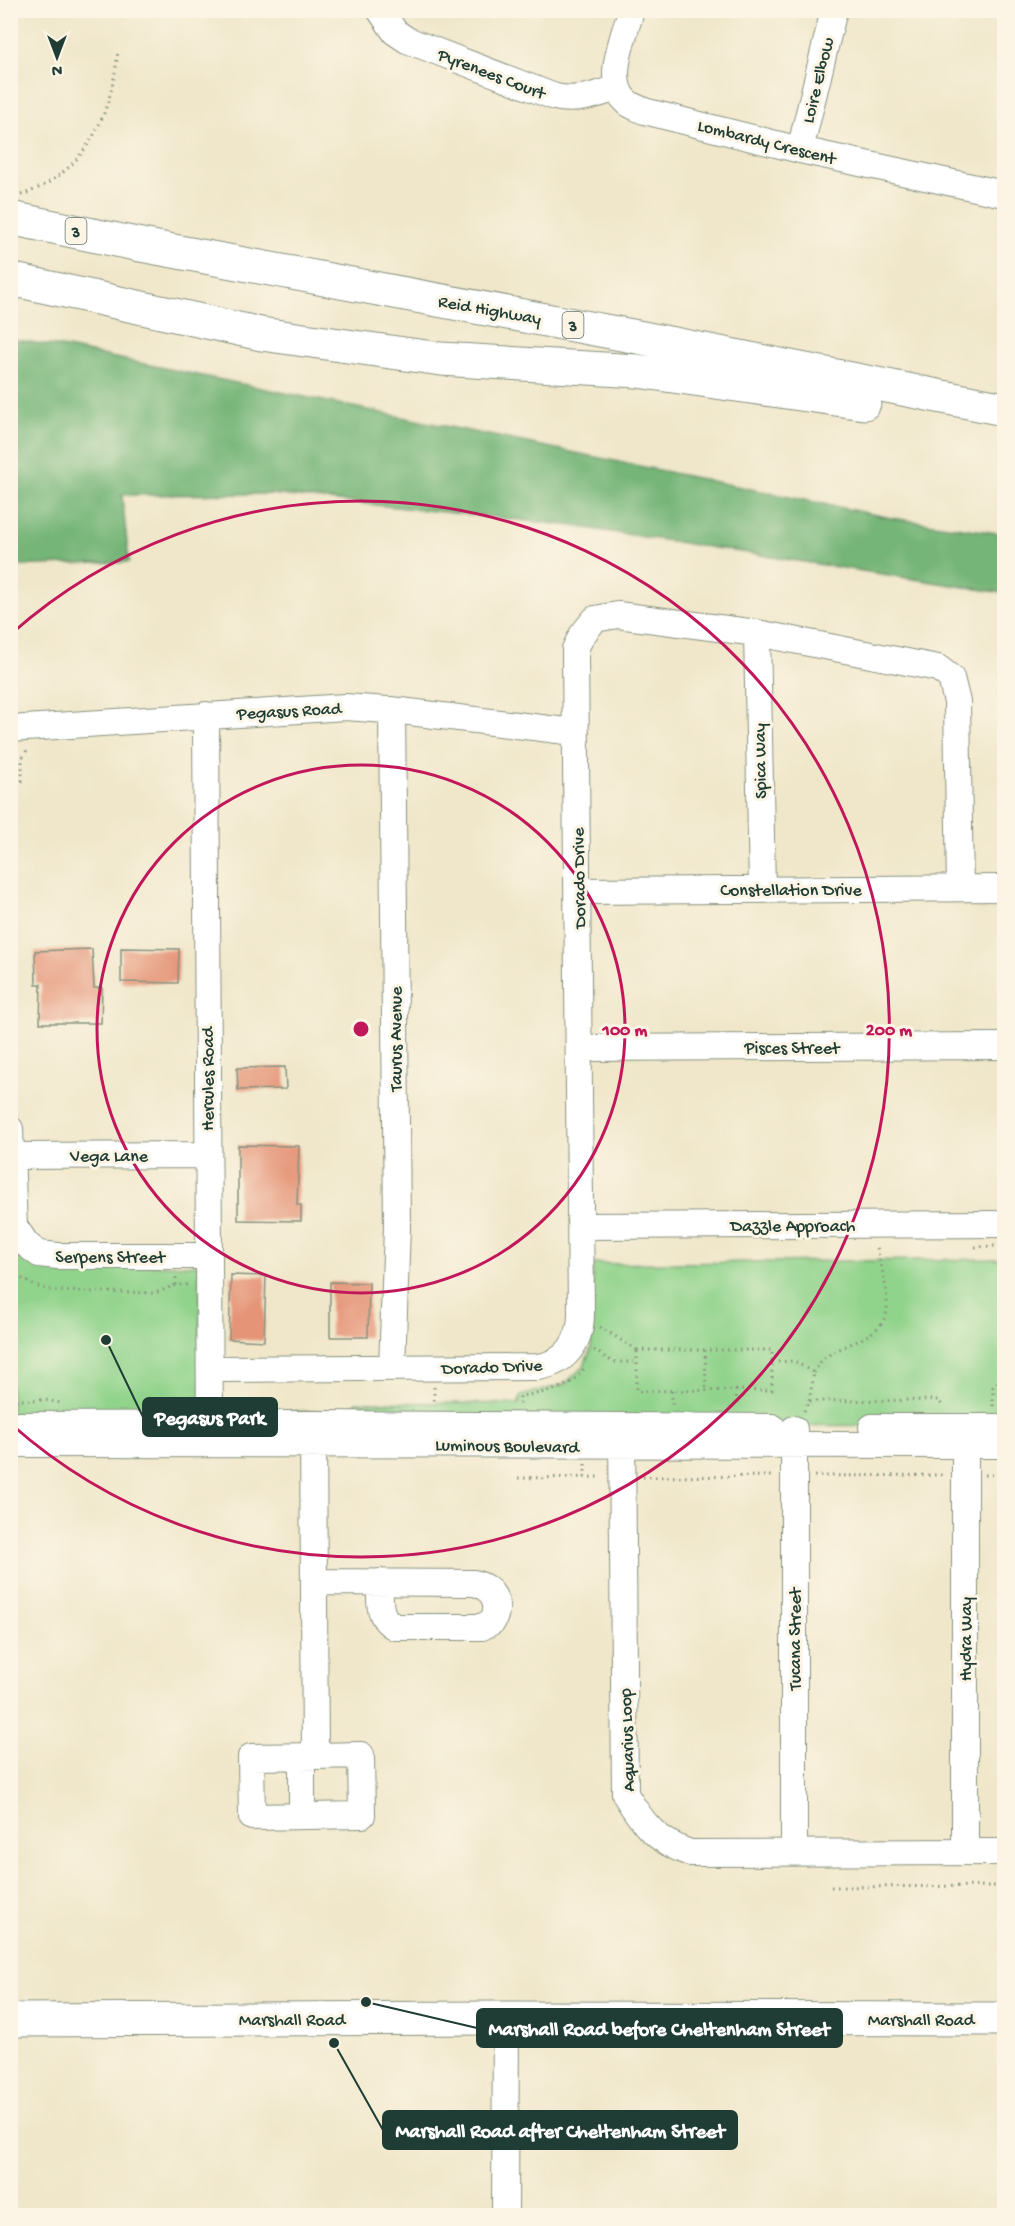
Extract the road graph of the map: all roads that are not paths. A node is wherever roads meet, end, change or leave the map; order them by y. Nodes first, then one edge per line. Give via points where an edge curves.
1 (380, 10) edge
2 (631, 10) edge
3 (834, 10) edge
4 (617, 88) junction
5 (800, 150) junction
6 (1005, 194) edge
7 (15, 206) edge
8 (10, 279) edge
9 (10, 294) edge
10 (261, 334) junction
11 (1005, 409) edge
12 (1005, 431) edge
13 (757, 633) junction
14 (392, 711) junction
15 (206, 716) junction
16 (10, 729) edge
17 (566, 731) dead end
18 (960, 888) junction
19 (1005, 888) edge
20 (762, 889) junction
21 (578, 891) junction
22 (1005, 1046) edge
23 (579, 1048) junction
24 (10, 1129) edge
25 (208, 1155) junction
26 (11, 1172) edge
27 (1005, 1224) edge
28 (581, 1226) junction
29 (208, 1256) junction
30 (392, 1368) junction
31 (210, 1369) junction
32 (999, 1420) edge
33 (10, 1425) edge
34 (313, 1433) junction
35 (210, 1434) junction
36 (622, 1436) junction
37 (794, 1436) junction
38 (965, 1436) junction
39 (10, 1444) edge
40 (1005, 1445) edge
41 (314, 1582) junction
42 (380, 1582) junction
43 (308, 1756) junction
44 (302, 1816) junction
45 (794, 1851) junction
46 (965, 1852) junction
47 (1005, 1852) edge
48 (506, 2018) junction
49 (1005, 2019) edge
50 (10, 2020) edge
51 (505, 2216) edge

1 - 4 street, Pyrenees Court via 395,32 407,40 555,98 582,99
2 - 4 street via 616,70
3 - 5 street, Loire Elbow
4 - 5 street, Lombardy Crescent via 628,103 644,111
5 - 6 street, Lombardy Crescent
7 - 11 main road, Reid Highway / 3 via 153,248
8 - 10 main road
9 - 10 main road via 201,337
10 - 12 main road via 441,359 637,371 838,398
13 - 18 street, Dorado Drive via 938,668 951,678 957,702
13 - 20 street, Spica Way
13 - 21 street, Dorado Drive via 618,615 595,620 582,635 575,649
14 - 15 street, Pegasus Road via 345,707
14 - 17 street, Pegasus Road
14 - 30 street, Taurus Avenue via 396,1227
15 - 16 street, Pegasus Road
15 - 25 street, Hercules Road
18 - 19 street, Constellation Drive
18 - 20 street, Constellation Drive
20 - 21 street, Constellation Drive
21 - 23 street, Dorado Drive
22 - 23 street, Pisces Street
23 - 28 street, Dorado Drive
24 - 26 street, Serpens Street
25 - 26 street, Vega Lane
25 - 29 street, Hercules Road
26 - 29 street, Serpens Street via 14,1226 39,1254
27 - 28 street, Dazzle Approach
28 - 30 street, Dorado Drive via 581,1323 573,1347 565,1356 537,1368
29 - 31 street, Hercules Road
30 - 31 street, Dorado Drive
31 - 35 street, Hercules Road
32 - 38 street, Luminous Boulevard
33 - 35 street, Luminous Boulevard
34 - 35 street, Luminous Boulevard
34 - 36 street, Luminous Boulevard
34 - 41 street
35 - 39 street, Luminous Boulevard
36 - 37 street, Luminous Boulevard
36 - 45 street, Aquarius Loop via 625,1794 639,1818 669,1846 690,1853
37 - 38 street, Luminous Boulevard
37 - 45 street, Tucana Street
38 - 40 street, Luminous Boulevard
38 - 46 street, Hydra Way
41 - 42 street
41 - 43 street
42 - 42 street via 381,1615 395,1627 482,1627 493,1621 497,1613 489,1589 474,1583
43 - 44 street
43 - 44 street via 251,1757 252,1817
43 - 44 street via 361,1755 362,1815
45 - 46 street, Aquarius Loop
46 - 47 street, Aquarius Loop
48 - 49 main road, Marshall Road
48 - 50 main road, Marshall Road
48 - 51 street

